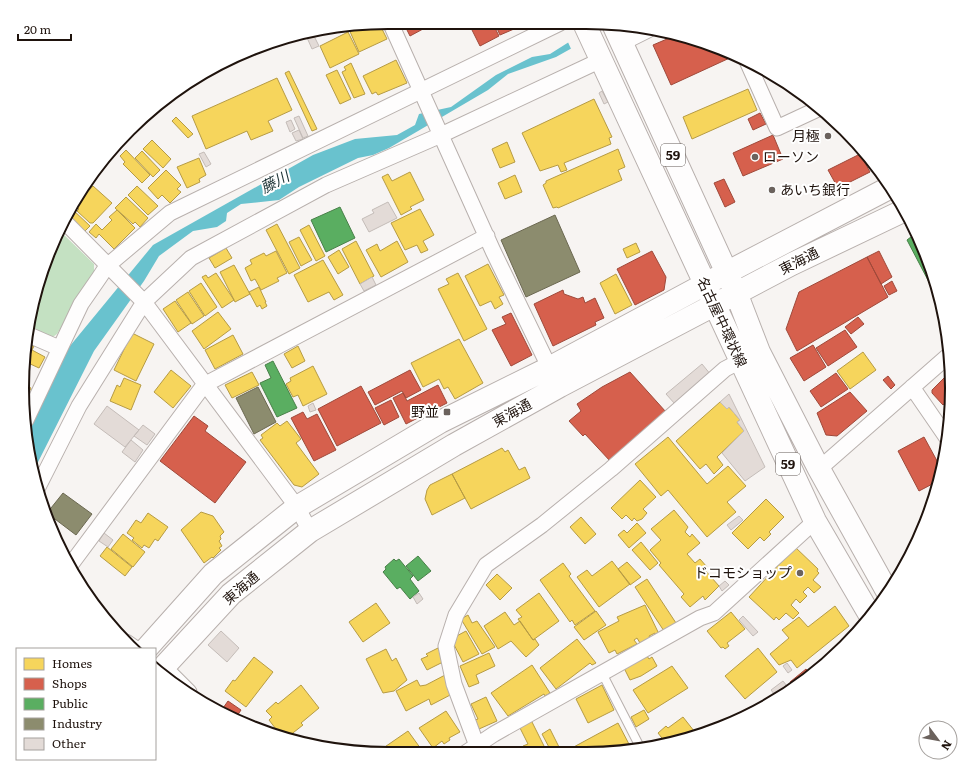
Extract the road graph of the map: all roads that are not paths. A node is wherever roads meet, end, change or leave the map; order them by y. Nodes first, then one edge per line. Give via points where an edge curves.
1 (393, 29) edge
2 (548, 29) edge
3 (587, 29) edge
4 (633, 32) edge
5 (618, 34) edge
6 (599, 56) junction
7 (751, 69) edge
8 (423, 93) junction
9 (814, 111) edge
10 (440, 131) junction
11 (885, 190) edge
12 (899, 213) edge
13 (68, 225) edge
14 (487, 236) junction
15 (110, 269) junction
16 (726, 273) junction
17 (705, 284) junction
18 (737, 295) junction
19 (141, 299) junction
20 (715, 306) junction
21 (33, 337) edge
22 (59, 348) junction
23 (750, 357) junction
24 (944, 360) edge
25 (548, 368) junction
26 (204, 385) junction
27 (560, 386) junction
28 (912, 387) junction
29 (30, 411) edge
30 (942, 431) edge
31 (819, 469) junction
32 (41, 481) edge
33 (297, 507) junction
34 (815, 522) junction
35 (310, 531) junction
36 (73, 561) edge
37 (884, 586) edge
38 (868, 611) edge
39 (147, 648) edge
40 (162, 668) edge
41 (602, 673) junction
42 (638, 743) edge
43 (472, 747) edge
44 (478, 747) edge

1 - 8 street
2 - 8 street
3 - 6 main road, 名古屋中環状線 / 59
4 - 5 street
5 - 16 main road, 名古屋中環状線 / 59
6 - 10 street
6 - 17 main road, 名古屋中環状線 / 59
7 - 9 street via 777,128
8 - 10 street
8 - 15 street via 170,213
10 - 14 street
10 - 19 street via 326,184 191,258
11 - 16 main road, 東海通
12 - 18 main road, 東海通 via 792,264
13 - 15 street
14 - 25 street
14 - 26 street
15 - 19 street
15 - 22 street via 81,304
16 - 17 main road, 東海通
16 - 18 main road, 名古屋中環状線 / 59
17 - 20 main road, 名古屋中環状線 / 59
17 - 25 main road, 東海通
18 - 20 main road, 東海通
18 - 23 main road, 名古屋中環状線 / 59
19 - 26 street
19 - 32 street via 79,406
20 - 23 main road, 名古屋中環状線 / 59
20 - 27 main road, 東海通
21 - 22 street
22 - 29 street
23 - 31 main road, 名古屋中環状線 / 59
23 - 34 main road, 名古屋中環状線 / 59
23 - 43 street via 726,369 611,469 542,525 486,565 456,615 446,646
24 - 28 street
25 - 27 street
25 - 33 main road, 東海通 via 440,422
26 - 33 street
26 - 36 street
27 - 35 main road, 東海通 via 454,445
28 - 30 street
28 - 31 street
31 - 37 main road, 名古屋中環状線 / 59
33 - 35 street
33 - 39 main road, 東海通 via 213,574
34 - 38 main road, 名古屋中環状線 / 59
34 - 41 street via 714,613 700,618
35 - 40 main road, 東海通 via 231,594
41 - 42 lane
41 - 44 street via 494,734

